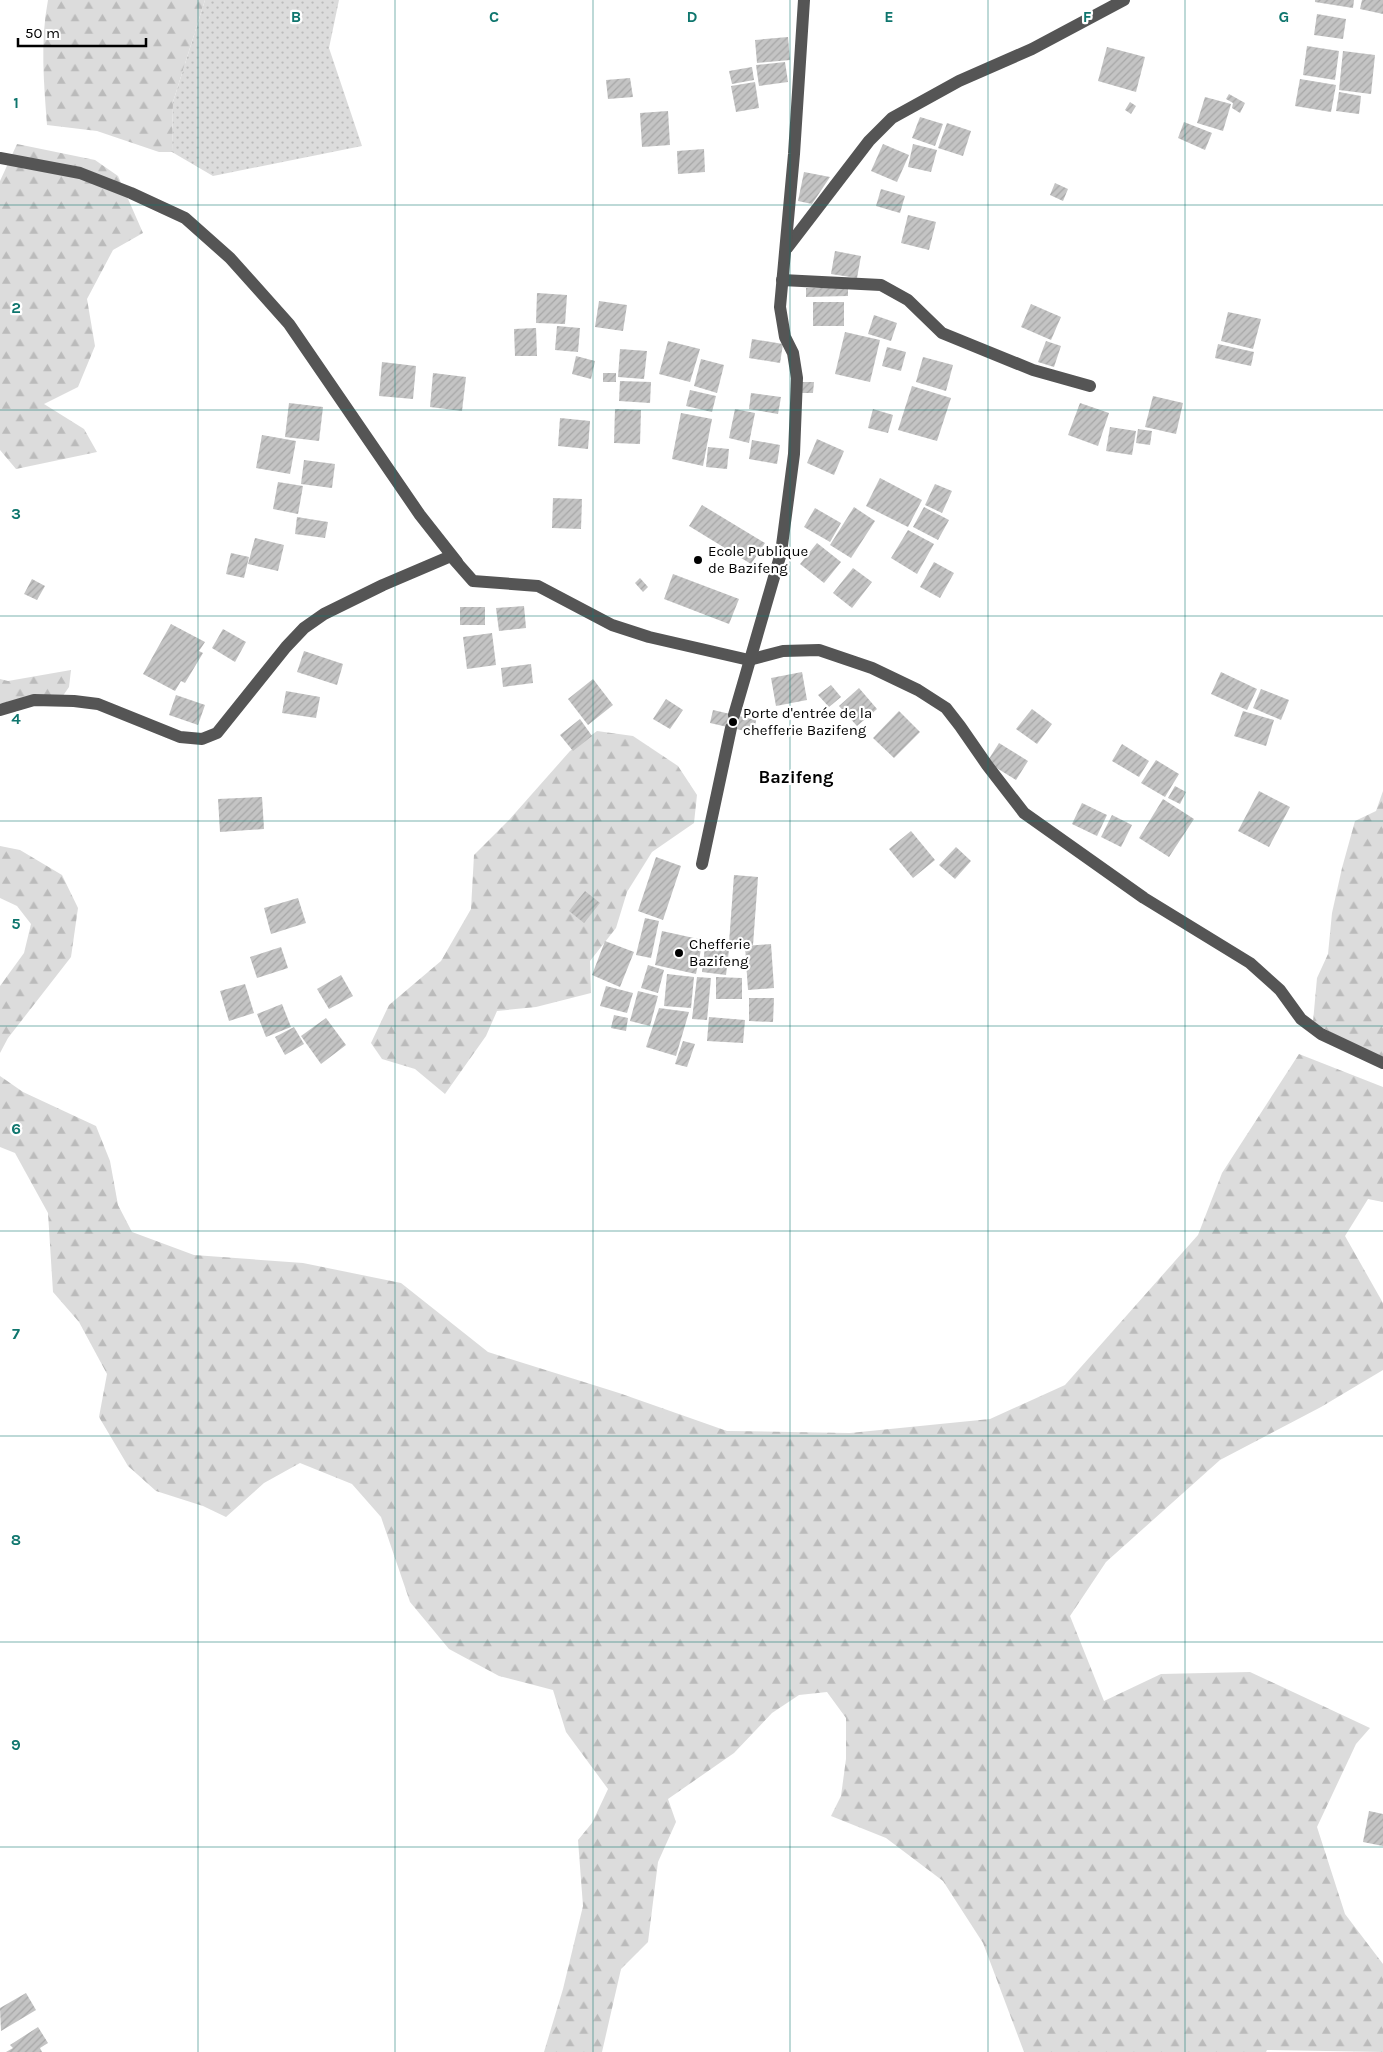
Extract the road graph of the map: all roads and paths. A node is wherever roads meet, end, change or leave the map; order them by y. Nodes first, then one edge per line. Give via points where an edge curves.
1 (804, 0) edge
2 (1124, 0) edge
3 (0, 158) edge
4 (786, 248) junction
5 (782, 280) junction
6 (1090, 386) dead end
7 (473, 582) junction
8 (749, 660) junction
9 (0, 710) edge
10 (734, 715) dead end
11 (731, 728) dead end
12 (702, 864) dead end
13 (1383, 1063) edge

1 - 4 street
2 - 4 street via 1032,50 959,81 892,118 869,141
3 - 7 street via 80,173 193,224 230,258 289,324 420,515
4 - 5 street
5 - 6 street via 880,285 908,300 942,333 1033,370
5 - 8 street via 780,307 797,378 794,454 781,553
7 - 8 street via 538,586 612,625
7 - 9 street via 451,556 324,614 304,628 286,647 217,733 202,739 180,737 98,704 34,700
8 - 10 street
8 - 13 street via 783,651 820,650 872,668 918,690 946,708 1024,813 1144,898 1250,963 1280,990 1301,1020 1321,1034
11 - 12 street

